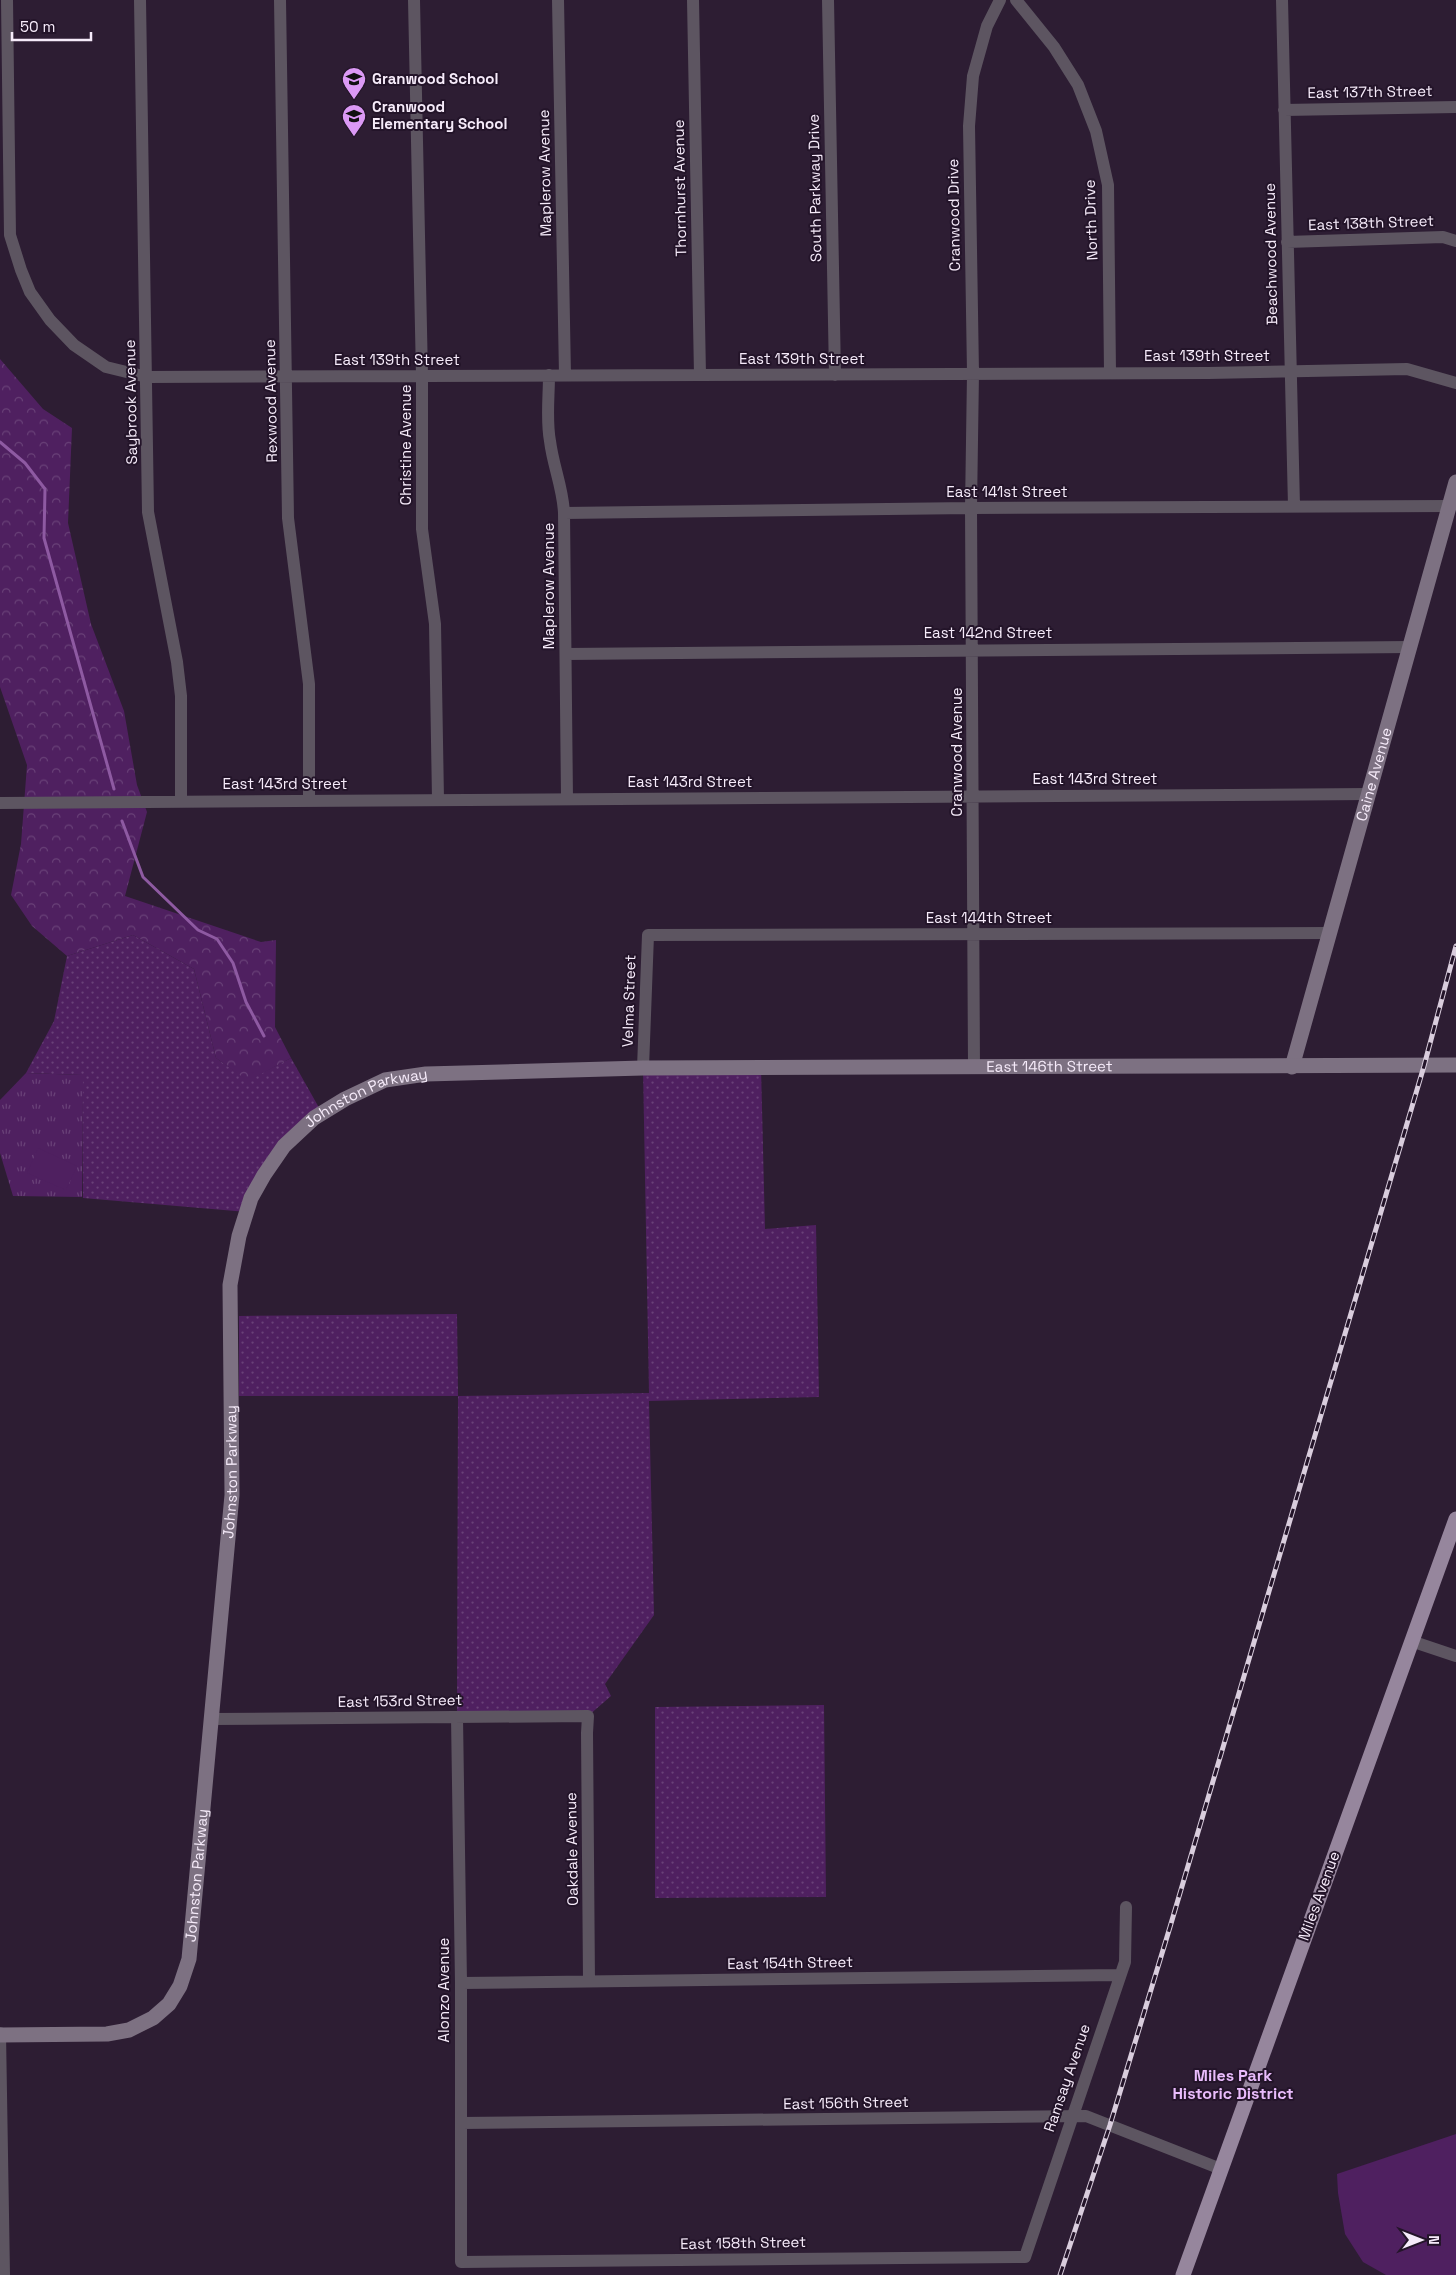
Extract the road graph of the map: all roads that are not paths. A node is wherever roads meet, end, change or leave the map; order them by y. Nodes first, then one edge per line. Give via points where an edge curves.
1 (7, 0) edge
2 (140, 0) edge
3 (280, 0) edge
4 (414, 0) edge
5 (558, 0) edge
6 (693, 0) edge
7 (828, 0) edge
8 (1000, 0) edge
9 (1016, 0) edge
10 (1282, 0) edge
11 (1456, 107) edge
12 (1284, 110) junction
13 (1456, 241) edge
14 (1287, 242) junction
15 (1290, 372) junction
16 (1110, 373) junction
17 (974, 374) junction
18 (549, 375) junction
19 (565, 375) junction
20 (700, 375) junction
21 (835, 375) junction
22 (287, 376) junction
23 (422, 376) junction
24 (147, 377) junction
25 (1456, 383) edge
26 (972, 435) joint
27 (1456, 482) edge
28 (1294, 506) junction
29 (1449, 506) junction
30 (971, 508) junction
31 (564, 513) junction
32 (1410, 647) junction
33 (974, 650) junction
34 (566, 654) junction
35 (1369, 794) junction
36 (973, 796) junction
37 (567, 798) junction
38 (438, 799) junction
39 (309, 800) junction
40 (181, 801) junction
41 (6, 802) edge
42 (1330, 933) junction
43 (973, 934) junction
44 (648, 936) joint
45 (1456, 1065) edge
46 (1292, 1067) junction
47 (642, 1068) junction
48 (974, 1068) junction
49 (1456, 1519) edge
50 (1410, 1641) junction
51 (1456, 1656) edge
52 (588, 1716) joint
53 (457, 1717) junction
54 (212, 1719) junction
55 (1126, 1907) dead end
56 (1119, 1976) junction
57 (589, 1981) junction
58 (461, 1983) junction
59 (0, 2034) edge
60 (1072, 2116) junction
61 (461, 2123) junction
62 (1221, 2169) junction
63 (1025, 2257) joint
64 (461, 2262) joint
65 (4, 2275) edge
66 (1183, 2275) edge

1 - 24 street, East 139th Street via 10,234 21,270 30,292 74,345 106,367
2 - 24 street, Saybrook Avenue
3 - 22 street, Rexwood Avenue
4 - 23 street, Christine Avenue
5 - 19 street, Maplerow Avenue
6 - 20 street, Thornhurst Avenue
7 - 21 street, South Parkway Drive
8 - 17 street, Cranwood Drive via 987,26 974,76 969,126
9 - 16 street, North Drive via 1054,47 1078,85 1096,131 1108,184
10 - 12 street, Beachwood Avenue
11 - 12 street, East 137th Street
12 - 14 street, Beachwood Avenue
13 - 14 street, East 138th Street via 1443,237
14 - 15 street, Beachwood Avenue
15 - 16 street, East 139th Street
15 - 25 street, East 139th Street via 1407,370
15 - 28 street, Beachwood Avenue
16 - 17 street, East 139th Street
17 - 21 street, East 139th Street
17 - 26 street, Cranwood Drive
18 - 19 street, East 139th Street
18 - 23 street, East 139th Street
18 - 31 street, Maplerow Avenue via 549,438 563,494
19 - 20 street, East 139th Street
20 - 21 street, East 139th Street
22 - 23 street, East 139th Street
22 - 24 street, East 139th Street
22 - 39 street, Rexwood Avenue via 288,518 309,684
23 - 38 street, Christine Avenue via 422,529 436,631
24 - 40 street, Saybrook Avenue via 148,512 180,687
26 - 30 street, Cranwood Avenue
27 - 29 street, Caine Avenue
28 - 29 street, East 141st Street
28 - 30 street, East 141st Street
29 - 32 street, Caine Avenue
30 - 31 street, East 141st Street
30 - 33 street, Cranwood Avenue
31 - 34 street, Maplerow Avenue
32 - 33 street, East 142nd Street
32 - 35 street, Caine Avenue
33 - 34 street, East 142nd Street
33 - 36 street, Cranwood Avenue
34 - 37 street, Maplerow Avenue
35 - 36 street, East 143rd Street
35 - 42 street, Caine Avenue
36 - 37 street, East 143rd Street
36 - 43 street, Cranwood Avenue
37 - 38 street, East 143rd Street
38 - 39 street, East 143rd Street
39 - 40 street, East 143rd Street
40 - 41 street, East 143rd Street
42 - 43 street, East 144th Street
42 - 46 street, Caine Avenue
43 - 44 street, East 144th Street
43 - 48 street, Cranwood Avenue
44 - 47 street, Velma Street
45 - 46 street, East 146th Street
46 - 48 street, East 146th Street
47 - 48 street, East 146th Street
47 - 54 street, Johnston Parkway via 426,1074 385,1080 314,1118 284,1146 264,1175 251,1198 239,1236 230,1285 232,1495
49 - 50 main road, Miles Avenue
50 - 51 street
50 - 62 main road, Miles Avenue
52 - 53 street, East 153rd Street
52 - 57 street, Oakdale Avenue
53 - 54 street, East 153rd Street
53 - 58 street, Alonzo Avenue
54 - 59 street, Johnston Parkway via 189,1959 180,1986 169,2004 153,2018 129,2030 108,2034
55 - 56 street, Ramsay Avenue via 1125,1962
56 - 57 street, East 154th Street
56 - 60 street, Ramsay Avenue
57 - 58 street, East 154th Street
58 - 61 street, Alonzo Avenue
59 - 65 street
60 - 61 street, East 156th Street
60 - 62 street, East 156th Street via 1086,2116
60 - 63 street, Ramsay Avenue
61 - 64 street, Alonzo Avenue
62 - 66 main road, Miles Avenue
63 - 64 street, East 158th Street

